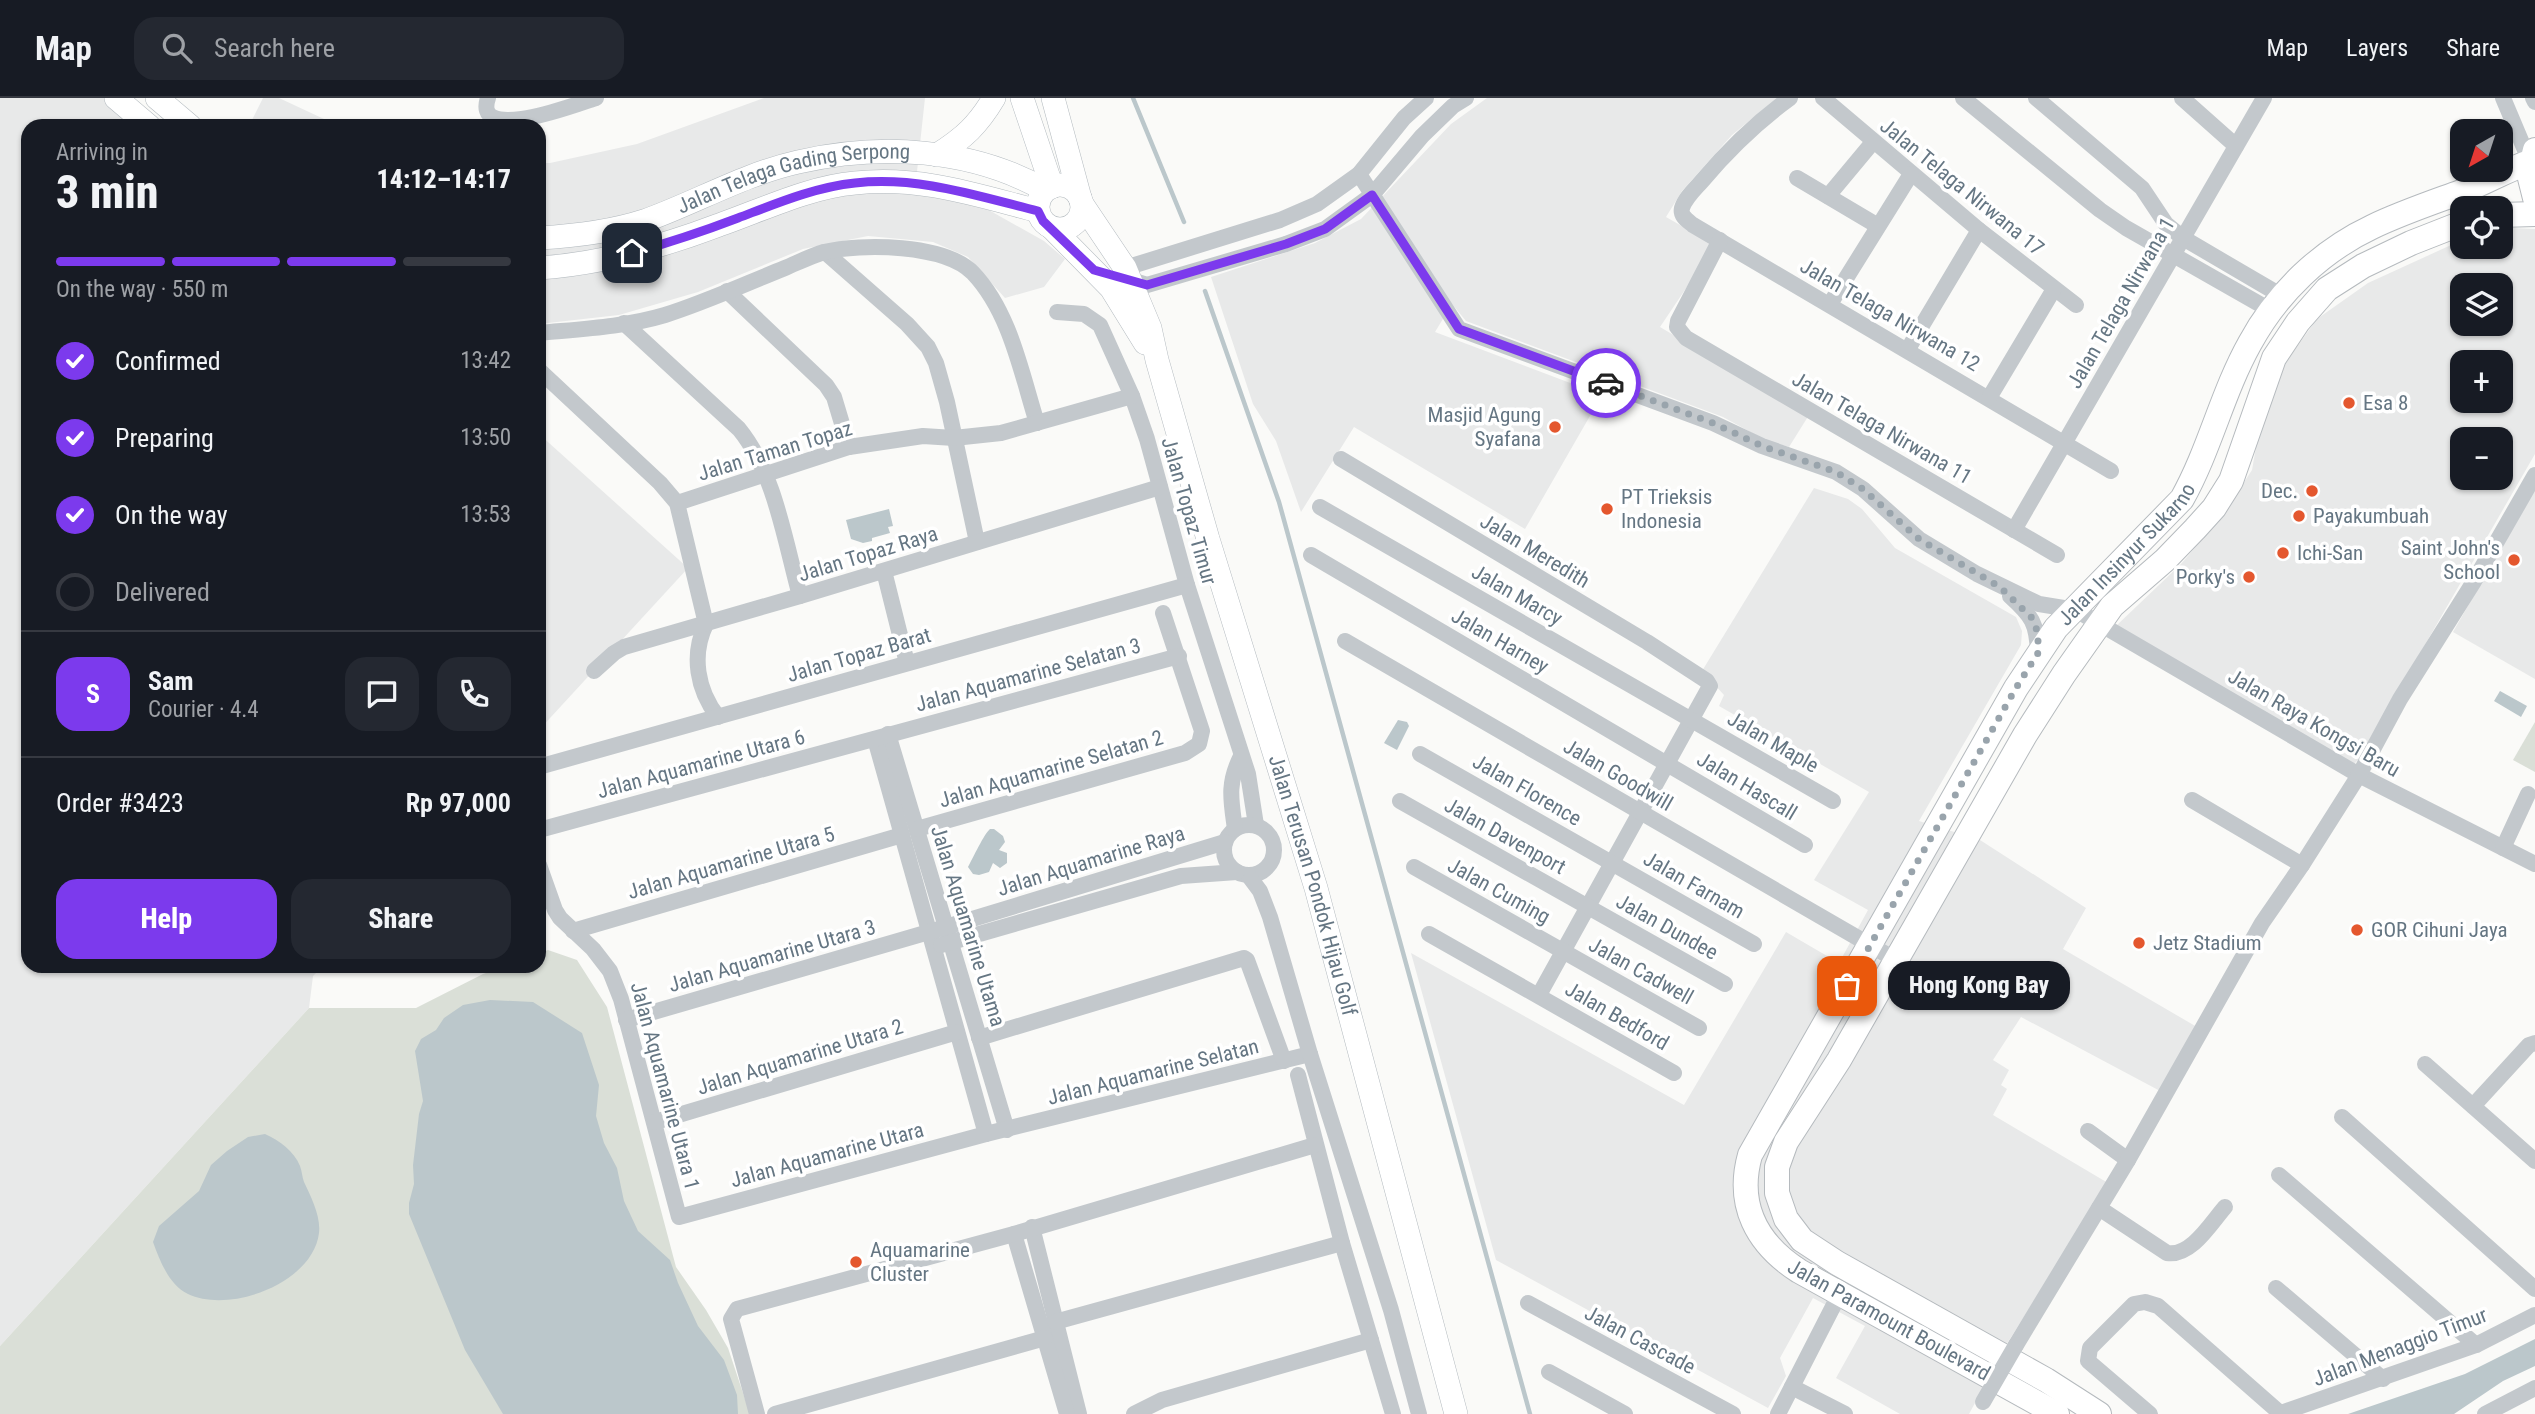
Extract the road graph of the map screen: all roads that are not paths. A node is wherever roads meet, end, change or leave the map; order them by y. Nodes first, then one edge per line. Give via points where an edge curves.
1 (116, 98) edge
2 (157, 98) edge
3 (596, 98) edge
4 (995, 98) edge
5 (1022, 98) edge
6 (1054, 98) edge
7 (1426, 98) edge
8 (1466, 98) edge
9 (1790, 98) edge
10 (1823, 98) edge
11 (1963, 98) edge
12 (2036, 98) edge
13 (2182, 98) edge
14 (2264, 98) edge
15 (2503, 98) edge
16 (488, 105) edge
17 (141, 119) edge
18 (182, 119) edge
19 (498, 119) edge
20 (528, 119) edge
21 (1873, 142) junction
22 (2236, 146) junction
23 (1069, 154) junction
24 (937, 155) junction
25 (2533, 156) edge
26 (1041, 157) junction
27 (1359, 174) junction
28 (1911, 174) junction
29 (1797, 178) dead end
30 (1372, 195) junction
31 (1828, 196) junction
32 (2535, 198) edge
33 (1040, 201) junction
34 (1081, 201) junction
35 (2535, 214) edge
36 (2513, 215) edge
37 (1878, 226) junction
38 (2450, 226) edge
39 (1979, 230) junction
40 (546, 238) edge
41 (2183, 238) junction
42 (1720, 240) junction
43 (825, 252) junction
44 (2173, 254) junction
45 (546, 267) edge
46 (1094, 270) junction
47 (1128, 274) junction
48 (2054, 289) junction
49 (727, 291) junction
50 (2276, 303) junction
51 (1830, 304) junction
52 (2076, 305) dead end
53 (1057, 312) dead end
54 (624, 323) junction
55 (546, 332) edge
56 (1908, 349) junction
57 (1157, 360) junction
58 (546, 377) edge
59 (1132, 396) junction
60 (1989, 398) junction
61 (1037, 423) junction
62 (954, 438) junction
63 (2064, 443) junction
64 (849, 447) junction
65 (1341, 459) dead end
66 (2111, 471) dead end
67 (766, 475) junction
68 (2535, 475) edge
69 (1160, 487) junction
70 (677, 503) junction
71 (1320, 507) dead end
72 (2014, 530) junction
73 (977, 542) junction
74 (1311, 555) dead end
75 (2057, 555) dead end
76 (884, 571) junction
77 (1187, 585) junction
78 (2000, 587) junction
79 (800, 596) junction
80 (2076, 610) junction
81 (1163, 613) dead end
82 (706, 624) junction
83 (2098, 624) junction
84 (2056, 628) junction
85 (1345, 641) dead end
86 (2085, 645) junction
87 (2038, 653) junction
88 (1179, 656) junction
89 (907, 663) junction
90 (594, 671) dead end
91 (718, 717) junction
92 (1693, 720) junction
93 (881, 737) junction
94 (1420, 754) dead end
95 (1241, 756) junction
96 (1668, 763) junction
97 (546, 765) edge
98 (2359, 775) junction
99 (2528, 794) dead end
100 (1954, 800) junction
101 (2192, 800) dead end
102 (1400, 801) dead end
103 (1833, 801) dead end
104 (1641, 812) junction
105 (1979, 814) junction
106 (1256, 825) junction
107 (546, 828) edge
108 (909, 832) junction
109 (1230, 836) junction
110 (1805, 845) dead end
111 (2504, 848) junction
112 (1612, 863) junction
113 (2535, 864) edge
114 (2302, 865) junction
115 (1414, 867) dead end
116 (1249, 872) junction
117 (546, 885) edge
118 (1588, 907) junction
119 (573, 931) junction
120 (1429, 934) dead end
121 (948, 935) junction
122 (931, 940) junction
123 (1754, 944) dead end
124 (1870, 945) junction
125 (1564, 951) junction
126 (1896, 960) junction
127 (1725, 984) dead end
128 (1539, 995) junction
129 (626, 1020) junction
130 (1699, 1028) dead end
131 (957, 1032) junction
132 (979, 1038) junction
133 (2535, 1043) edge
134 (1310, 1054) junction
135 (1284, 1061) junction
136 (2425, 1063) dead end
137 (1674, 1073) dead end
138 (1298, 1075) dead end
139 (2473, 1106) junction
140 (2342, 1117) dead end
141 (655, 1122) junction
142 (1767, 1122) joint
143 (1007, 1130) junction
144 (2088, 1131) dead end
145 (986, 1134) junction
146 (1315, 1144) junction
147 (1780, 1157) joint
148 (2128, 1160) junction
149 (2535, 1161) edge
150 (2279, 1175) dead end
151 (2225, 1207) dead end
152 (2099, 1208) junction
153 (679, 1217) joint
154 (1032, 1227) junction
155 (1014, 1234) junction
156 (1342, 1243) junction
157 (2276, 1288) dead end
158 (2535, 1289) edge
159 (1840, 1293) junction
160 (1528, 1303) dead end
161 (2535, 1315) edge
162 (1055, 1322) junction
163 (1045, 1338) junction
164 (1371, 1340) junction
165 (2476, 1345) junction
166 (1549, 1372) dead end
167 (2382, 1379) junction
168 (1792, 1387) junction
169 (2535, 1388) edge
170 (1979, 1408) edge
171 (2279, 1413) edge
172 (757, 1414) edge
173 (775, 1414) edge
174 (1067, 1414) edge
175 (1079, 1414) edge
176 (1134, 1414) edge
177 (1393, 1414) edge
178 (1419, 1414) edge
179 (1456, 1414) edge
180 (1625, 1414) edge
181 (1733, 1414) edge
182 (1778, 1414) edge
183 (1845, 1414) edge
184 (2057, 1414) edge
185 (2099, 1414) edge
186 (2150, 1414) edge
187 (2485, 1414) edge

1 - 17 main road
2 - 18 main road
3 - 20 street
4 - 24 main road via 977,124
5 - 26 main road
6 - 23 main road
7 - 27 street
8 - 30 street via 1422,136
9 - 42 street, Jalan Telaga Nirwana 12 via 1726,154 1687,199 1681,212 1693,225
10 - 21 street, Jalan Telaga Nirwana 17
11 - 44 street via 2100,210
12 - 41 street via 2142,188 2166,224
13 - 22 street
14 - 22 street, Jalan Telaga Nirwana 1
15 - 25 street
16 - 19 street
21 - 28 street, Jalan Telaga Nirwana 17
21 - 31 street
22 - 41 street, Jalan Telaga Nirwana 1
23 - 26 main road
23 - 34 main road
24 - 33 main road, Jalan Telaga Gading Serpong via 1010,171
24 - 40 main road, Jalan Telaga Gading Serpong via 849,153 796,162 642,221 582,235
25 - 32 main road via 2530,186
25 - 50 main road, Jalan Insinyur Sukarno via 2465,191 2342,243
26 - 33 main road
27 - 30 street
27 - 47 street via 1317,204
28 - 37 street
28 - 39 street, Jalan Telaga Nirwana 17
29 - 31 street
30 - 47 street via 1325,229 1286,244 1147,285
30 - 78 street via 1459,329 1836,472 1863,489 1919,539
31 - 37 street
33 - 34 main road via 1061,185 1071,188
33 - 34 main road via 1063,229 1080,215
33 - 45 main road, Jalan Telaga Gading Serpong via 898,181 854,183 789,199 651,248
33 - 46 main road, Jalan Terusan Pondok Hijau Golf
34 - 47 main road, Jalan Terusan Pondok Hijau Golf
35 - 36 main road
37 - 51 street
38 - 83 main road, Jalan Insinyur Sukarno via 2363,266 2327,289 2274,358 2231,481 2214,508
39 - 48 street, Jalan Telaga Nirwana 17
39 - 56 street
41 - 44 street, Jalan Telaga Nirwana 1
41 - 50 street
42 - 51 street, Jalan Telaga Nirwana 12
42 - 72 street, Jalan Telaga Nirwana 11 via 1678,321 1686,338
43 - 49 street
43 - 61 street via 925,250 970,270 1000,310
43 - 62 street via 928,347 942,382
44 - 50 street via 2206,274
44 - 63 street, Jalan Telaga Nirwana 1
46 - 47 main road
46 - 57 main road, Jalan Terusan Pondok Hijau Golf via 1121,302
47 - 57 main road, Jalan Terusan Pondok Hijau Golf via 1150,328
48 - 52 street, Jalan Telaga Nirwana 17
48 - 60 street
49 - 54 street via 664,315
49 - 64 street via 826,384
50 - 80 main road, Jalan Insinyur Sukarno via 2249,343 2197,473 2182,499
51 - 56 street, Jalan Telaga Nirwana 12
53 - 59 street, Jalan Topaz Timur via 1084,314 1100,325
54 - 55 street
54 - 67 street via 739,429
56 - 60 street, Jalan Telaga Nirwana 12
57 - 179 main road, Jalan Terusan Pondok Hijau Golf via 1316,888
58 - 70 street
59 - 61 street, Jalan Taman Topaz
59 - 69 street, Jalan Topaz Timur
60 - 63 street, Jalan Telaga Nirwana 12
61 - 62 street, Jalan Taman Topaz
62 - 64 street, Jalan Taman Topaz via 923,436
62 - 73 street
63 - 66 street, Jalan Telaga Nirwana 12
63 - 72 street, Jalan Telaga Nirwana 1
64 - 67 street, Jalan Taman Topaz
65 - 92 street, Jalan Meredith via 1707,681 1710,686
67 - 70 street, Jalan Taman Topaz
67 - 79 street
68 - 98 street
69 - 73 street, Jalan Topaz Raya
69 - 77 street, Jalan Topaz Timur
70 - 82 street
71 - 92 street, Jalan Marcy
72 - 75 street, Jalan Telaga Nirwana 11
73 - 76 street, Jalan Topaz Raya
74 - 96 street, Jalan Harney
76 - 79 street, Jalan Topaz Raya
76 - 89 street
77 - 89 street, Jalan Topaz Barat
77 - 95 street, Jalan Topaz Timur
78 - 80 street via 2039,604
78 - 87 street via 2032,618
79 - 82 street, Jalan Topaz Raya
80 - 83 street, Jalan Raya Kongsi Baru
80 - 84 main road, Jalan Insinyur Sukarno
81 - 88 street
82 - 90 street, Jalan Topaz Raya via 624,647
82 - 91 street via 699,639 698,672 708,704
83 - 86 main road, Jalan Insinyur Sukarno
83 - 98 street, Jalan Raya Kongsi Baru
84 - 86 street
84 - 87 main road, Jalan Insinyur Sukarno
85 - 104 street, Jalan Goodwill
86 - 105 main road, Jalan Insinyur Sukarno
87 - 100 main road, Jalan Insinyur Sukarno
88 - 93 street, Jalan Aquamarine Selatan 3
88 - 108 street, Jalan Aquamarine Selatan 2 via 1202,731 1196,747 1185,754
89 - 91 street, Jalan Topaz Barat
91 - 97 street, Jalan Topaz Barat
92 - 96 street
92 - 103 street, Jalan Maple
93 - 107 street, Jalan Aquamarine Utara 6
93 - 108 street, Jalan Aquamarine Utama
94 - 112 street, Jalan Florence
95 - 106 street, Jalan Topaz Timur
95 - 109 street via 1232,774
96 - 104 street
96 - 110 street, Jalan Hascall
98 - 111 street, Jalan Raya Kongsi Baru
98 - 114 street
99 - 111 street
100 - 105 main road
100 - 124 main road, Jalan Insinyur Sukarno
101 - 114 street
102 - 118 street, Jalan Davenport
104 - 112 street
104 - 124 street, Jalan Goodwill
105 - 126 main road, Jalan Insinyur Sukarno
106 - 109 street via 1240,826
106 - 116 street via 1267,833 1274,848 1269,865
108 - 119 street, Jalan Aquamarine Utara 5
108 - 121 street, Jalan Aquamarine Utama
108 - 122 street, Jalan Aquamarine Utama
109 - 116 street via 1225,859
109 - 121 street, Jalan Aquamarine Raya
111 - 113 street, Jalan Raya Kongsi Baru
112 - 118 street
112 - 123 street, Jalan Farnam
114 - 148 street via 2262,922
115 - 125 street, Jalan Cuming
116 - 121 street, Jalan Aquamarine Raya via 1181,876
116 - 134 street via 1260,891
117 - 119 street, Jalan Aquamarine Utara 1 via 555,910
118 - 125 street
118 - 127 street, Jalan Dundee
119 - 129 street, Jalan Aquamarine Utara 1 via 610,971
120 - 128 street, Jalan Bedford
121 - 122 street, Jalan Aquamarine Raya
121 - 132 street, Jalan Aquamarine Utama
122 - 129 street, Jalan Aquamarine Utara 3
122 - 131 street, Jalan Aquamarine Utama
124 - 126 street, Jalan Goodwill
124 - 142 main road, Jalan Insinyur Sukarno
125 - 128 street
125 - 130 street, Jalan Cadwell
126 - 147 main road, Jalan Insinyur Sukarno
128 - 137 street, Jalan Bedford
129 - 141 street, Jalan Aquamarine Utara 1
131 - 141 street, Jalan Aquamarine Utara 2
131 - 145 street, Jalan Aquamarine Utama
132 - 135 street via 1243,958
132 - 143 street, Jalan Aquamarine Utama
133 - 139 street
134 - 135 street, Jalan Aquamarine Selatan
134 - 178 street
135 - 143 street, Jalan Aquamarine Selatan
136 - 139 street
138 - 146 street
139 - 149 street
140 - 158 street
141 - 153 street, Jalan Aquamarine Utara 1
142 - 159 main road, Jalan Paramount Boulevard via 1745,1172 1756,1228 1777,1257
143 - 145 street, Jalan Aquamarine Selatan
144 - 148 street
145 - 153 street, Jalan Aquamarine Utara
146 - 154 street
146 - 156 street
147 - 185 main road, Jalan Paramount Boulevard via 1777,1193 1786,1220 1802,1240
148 - 152 street
150 - 165 street
151 - 152 street via 2189,1248 2175,1254
152 - 170 street, bridge
154 - 155 street
154 - 162 street
155 - 163 street
155 - 172 street via 737,1309 731,1319
156 - 162 street
156 - 164 street
157 - 167 street
159 - 168 street
159 - 184 main road, Jalan Paramount Boulevard
160 - 181 street, Jalan Cascade
161 - 165 street, Jalan Menaggio Timur
162 - 175 street
163 - 173 street
163 - 174 street
164 - 176 street via 1162,1400
164 - 177 street
165 - 167 street, Jalan Menaggio Timur
166 - 180 street
167 - 171 street, Jalan Menaggio Timur
168 - 182 street
168 - 183 street
169 - 187 street
171 - 186 street via 2158,1306 2145,1302 2134,1304 2090,1348 2088,1361

